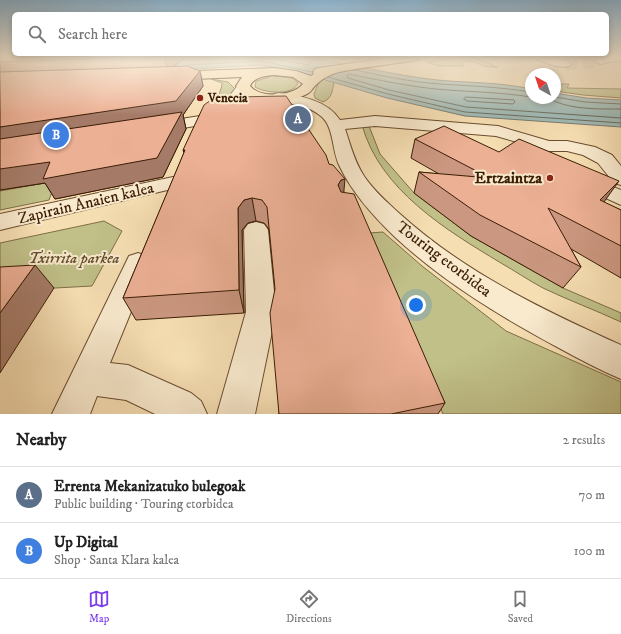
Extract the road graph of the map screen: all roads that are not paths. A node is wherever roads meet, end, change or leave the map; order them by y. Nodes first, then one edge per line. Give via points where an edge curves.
1 (193, 76) edge
2 (208, 76) edge
3 (253, 76) edge
4 (302, 76) edge
5 (320, 76) edge
6 (162, 77) edge
7 (243, 86) junction
8 (310, 93) junction
9 (274, 97) junction
10 (226, 105) junction
11 (200, 121) junction
12 (336, 125) junction
13 (468, 129) junction
14 (142, 130) edge
15 (533, 158) edge
16 (181, 165) junction
17 (621, 178) edge
18 (595, 186) edge
19 (621, 198) edge
20 (160, 211) edge
21 (0, 222) edge
22 (256, 230) dead end
23 (148, 239) edge
24 (621, 362) edge
25 (88, 376) junction
26 (71, 414) edge
27 (188, 414) edge
28 (236, 414) edge

1 - 6 main road
2 - 7 main road
3 - 7 main road
4 - 8 main road via 305,77
5 - 8 main road
7 - 9 main road via 250,93
7 - 10 street via 238,96
8 - 9 main road
8 - 9 street, Touring etorbidea via 298,101
8 - 12 street, Touring etorbidea
9 - 10 street, Touring etorbidea
10 - 11 street
11 - 14 street
11 - 16 street
12 - 13 street via 375,121
12 - 24 street, Touring etorbidea via 345,158 358,180 364,204 389,218 429,252 503,303
13 - 15 street
13 - 17 street via 498,131 548,146 567,146 589,151 605,159
16 - 20 street
16 - 21 street, Zapirain Anaien kalea
18 - 19 street
22 - 28 street via 261,312
23 - 25 street
25 - 26 street
25 - 27 street via 128,383 178,406

